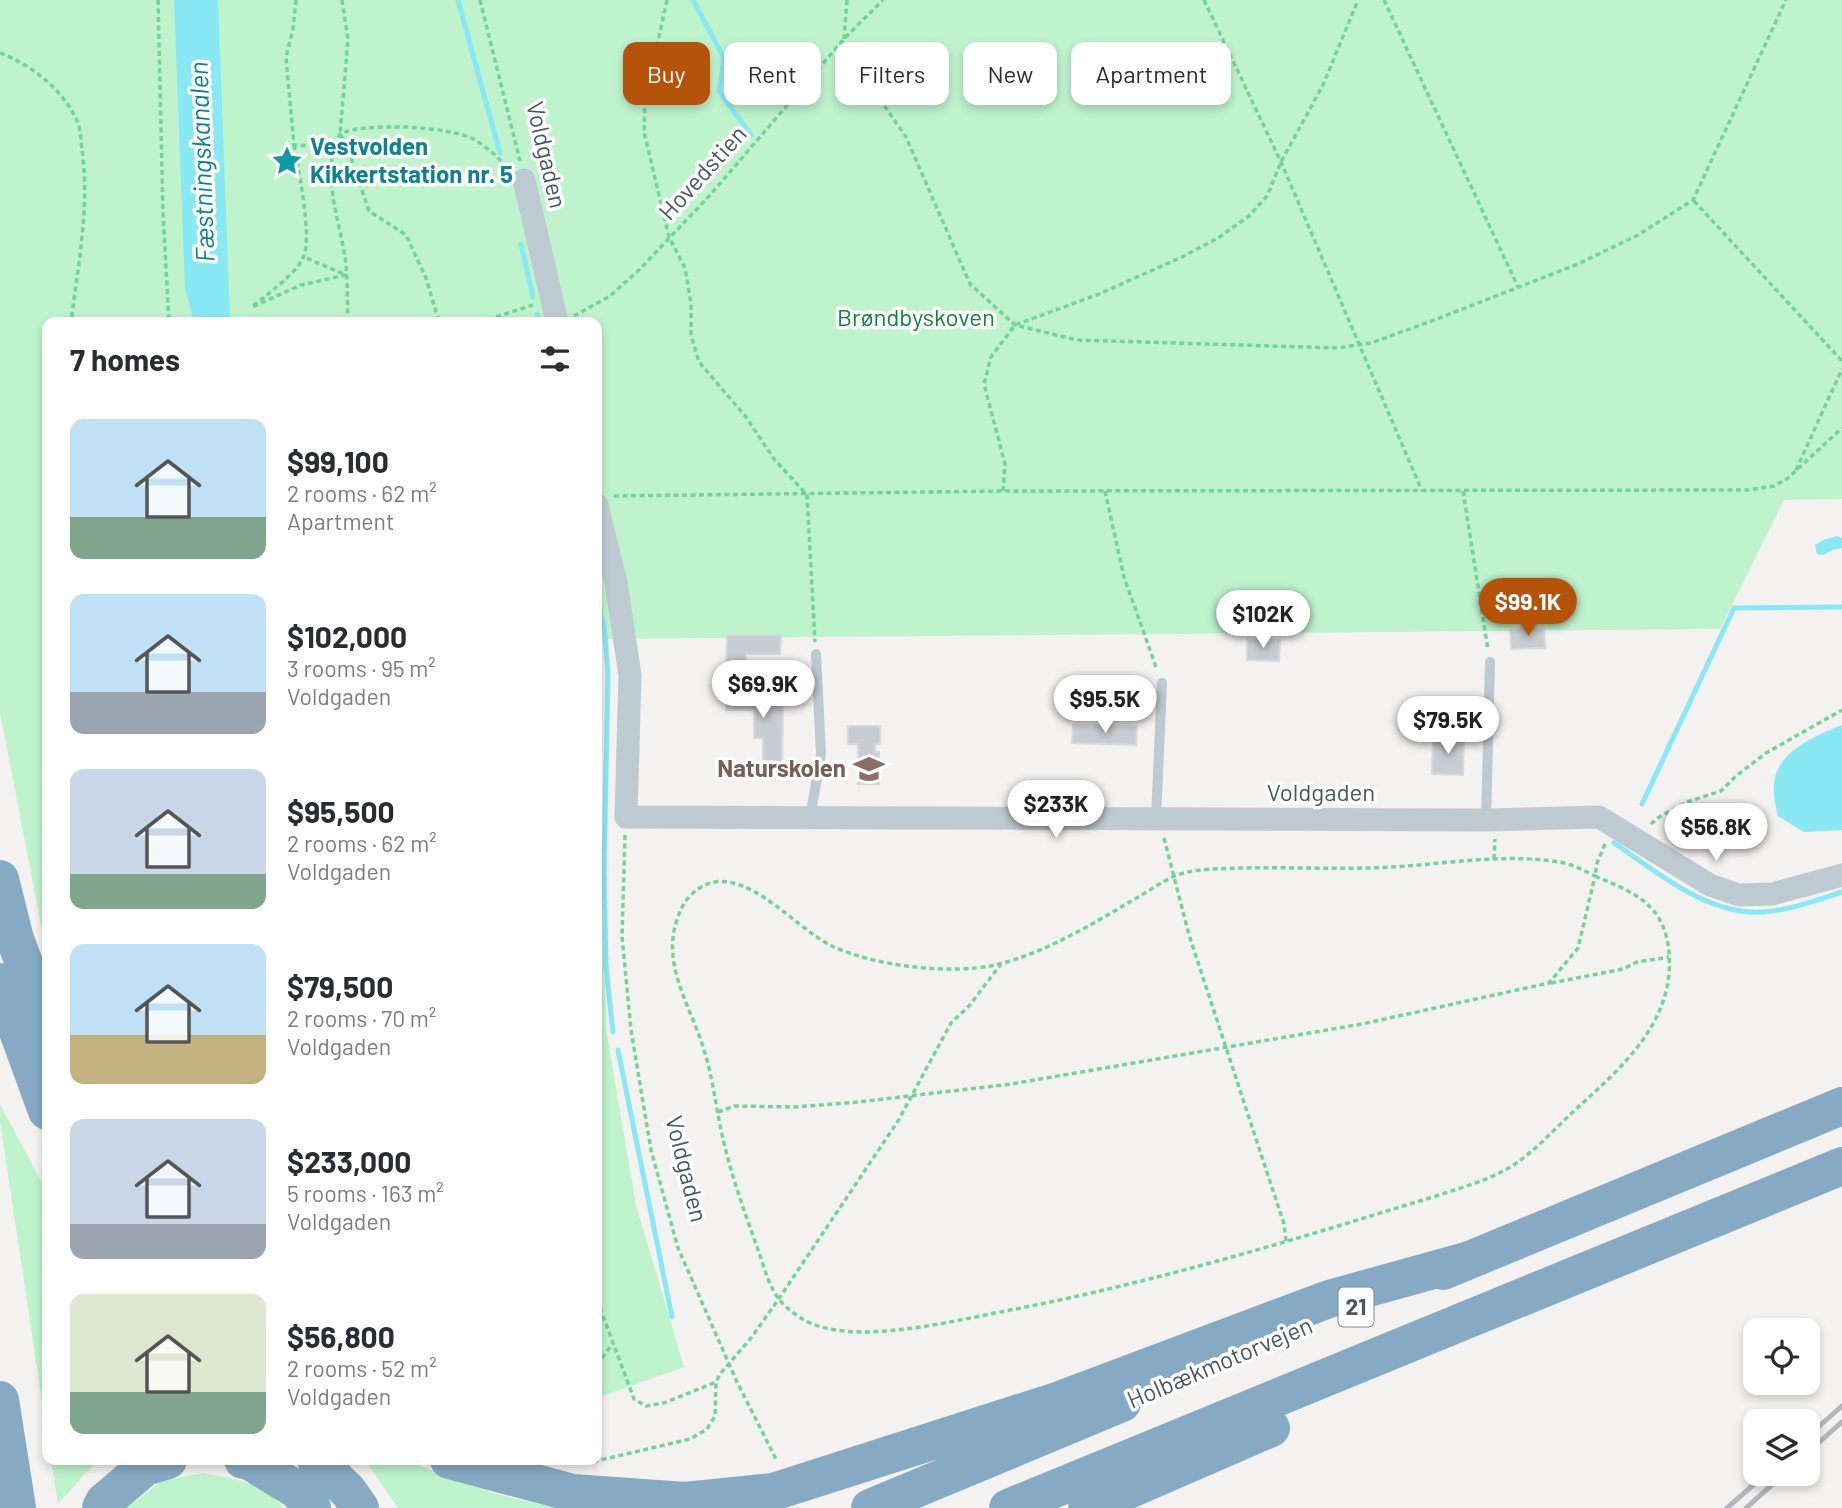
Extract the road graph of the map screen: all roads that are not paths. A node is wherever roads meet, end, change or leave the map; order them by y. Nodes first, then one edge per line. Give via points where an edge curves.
1 (524, 180) road end
2 (556, 317) edge
3 (603, 500) edge
4 (816, 654) road end
5 (1490, 662) road end
6 (1162, 683) road end
7 (810, 818) junction
8 (1157, 819) junction
9 (1486, 820) junction
10 (1842, 875) edge
11 (0, 879) edge
12 (0, 982) edge
13 (42, 1012) edge
14 (42, 1097) edge
15 (1842, 1106) edge
16 (1842, 1166) edge
17 (1625, 1256) junction
18 (1466, 1261) junction
19 (0, 1399) edge
20 (152, 1465) edge
21 (256, 1465) edge
22 (321, 1465) edge
23 (468, 1465) edge
24 (17, 1508) edge
25 (101, 1508) edge
26 (312, 1508) edge
27 (360, 1508) edge
28 (870, 1508) edge
29 (1008, 1508) edge
30 (1087, 1508) edge

1 - 2 street, Voldgaden
3 - 7 street, Voldgaden via 630,675 626,817
4 - 7 lane via 821,754
5 - 9 lane
6 - 8 lane
7 - 8 street, Voldgaden
8 - 9 street, Voldgaden
9 - 10 street, Voldgaden via 1599,817 1710,885 1739,895 1772,894
11 - 13 highway via 15,939
12 - 14 highway
15 - 18 highway, Holbækmotorvejen / 21
16 - 17 highway, 21
17 - 29 highway, 21
17 - 30 highway via 1491,1333
18 - 23 highway via 1329,1299 1057,1401 774,1492 685,1501 573,1493
18 - 28 highway, Holbækmotorvejen / 21
19 - 24 highway
20 - 25 highway
21 - 26 highway via 297,1490
22 - 27 highway

